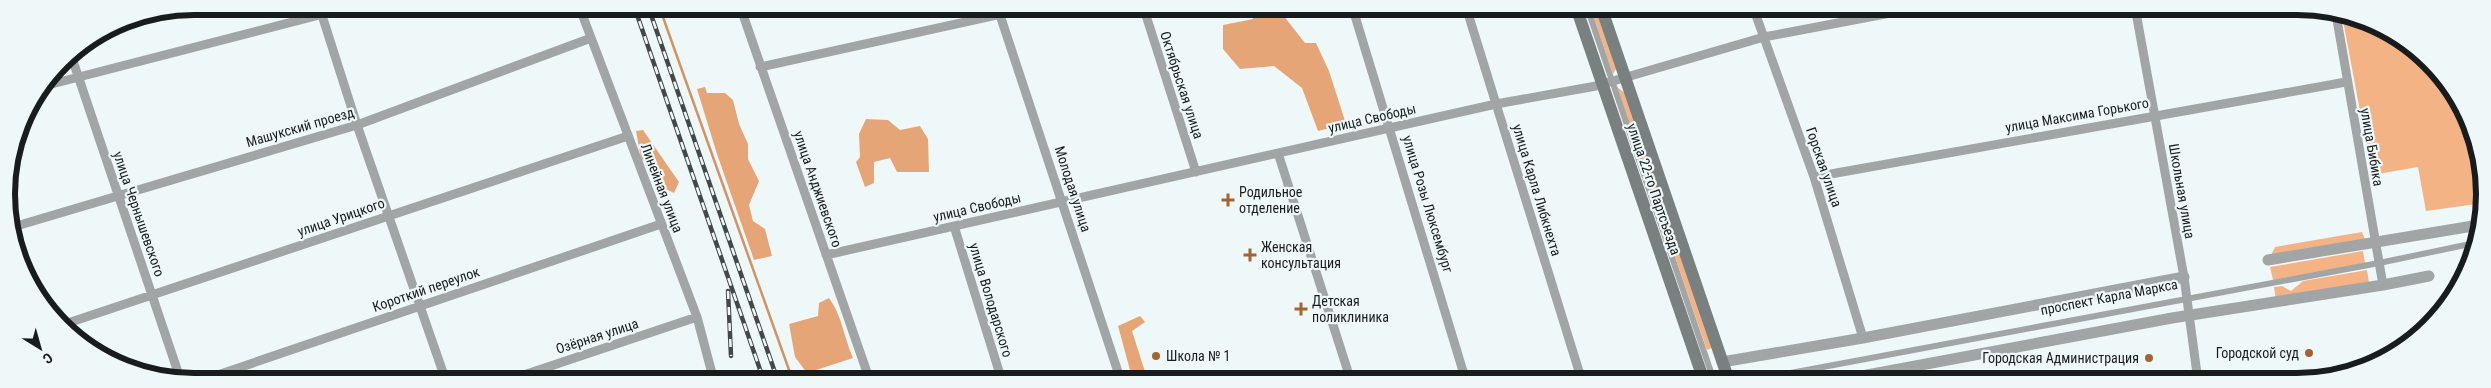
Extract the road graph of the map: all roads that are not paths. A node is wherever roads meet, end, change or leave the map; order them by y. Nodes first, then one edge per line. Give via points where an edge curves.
1 (302, 15) edge
2 (322, 15) edge
3 (582, 15) edge
4 (743, 15) edge
5 (977, 15) edge
6 (1000, 15) edge
7 (1146, 15) edge
8 (1355, 15) edge
9 (1469, 15) edge
10 (1580, 15) edge
11 (1590, 15) edge
12 (1602, 15) edge
13 (1757, 15) edge
14 (1880, 15) edge
15 (2136, 15) edge
16 (2337, 19) edge
17 (1764, 37) junction
18 (591, 38) junction
19 (73, 61) edge
20 (760, 67) junction
21 (79, 77) junction
22 (1613, 80) junction
23 (2346, 82) junction
24 (53, 84) edge
25 (1496, 104) junction
26 (2155, 115) junction
27 (357, 125) junction
28 (1390, 127) junction
29 (628, 136) junction
30 (1278, 153) junction
31 (1196, 172) junction
32 (1814, 177) junction
33 (118, 198) junction
34 (1063, 202) junction
35 (389, 215) junction
36 (661, 224) junction
37 (954, 226) junction
38 (2473, 226) edge
39 (18, 227) edge
40 (2376, 244) junction
41 (2469, 244) edge
42 (826, 255) junction
43 (2268, 260) dead end
44 (2379, 264) junction
45 (2429, 276) dead end
46 (2184, 278) junction
47 (2383, 285) junction
48 (153, 295) junction
49 (2187, 298) junction
50 (420, 305) junction
51 (2189, 316) junction
52 (697, 318) junction
53 (69, 323) edge
54 (1863, 338) junction
55 (1722, 362) junction
56 (179, 372) edge
57 (223, 373) edge
58 (443, 373) edge
59 (530, 373) edge
60 (712, 373) edge
61 (867, 373) edge
62 (1000, 373) edge
63 (1118, 373) edge
64 (1348, 373) edge
65 (1464, 373) edge
66 (1580, 373) edge
67 (1702, 373) edge
68 (1711, 373) edge
69 (1726, 373) edge
70 (1790, 373) edge
71 (1878, 373) edge
72 (2197, 373) edge

1 - 21 street
2 - 27 street
3 - 18 street, Линейная улица
4 - 20 street, улица Анджиевского
5 - 20 street
6 - 34 street, Молодая улица
7 - 31 street, Октябрьская улица
8 - 28 street, улица Розы Люксембург
9 - 25 street, улица Карла Либкнехта
10 - 22 main road, улица 22-го Партсъезда
11 - 22 street
12 - 22 main road, улица 22-го Партсъезда
13 - 17 street, Горская улица
14 - 17 street, улица Свободы
15 - 26 street, Школьная улица
16 - 23 street, улица Бибика
17 - 22 street, улица Свободы
17 - 32 street, Горская улица
18 - 27 street, Машукский проезд
18 - 29 street, Линейная улица
19 - 21 street, улица Чернышевского
20 - 42 street, улица Анджиевского
21 - 24 street
21 - 33 street, улица Чернышевского
22 - 25 street, улица Свободы
22 - 55 main road, улица 22-го Партсъезда
22 - 67 main road, улица 22-го Партсъезда
22 - 68 street
23 - 26 street, улица Максима Горького
23 - 40 street, улица Бибика
25 - 28 street, улица Свободы
25 - 66 street, улица Карла Либкнехта
26 - 32 street, улица Максима Горького
26 - 46 street, Школьная улица
27 - 33 street, Машукский проезд
27 - 35 street
28 - 30 street, улица Свободы
28 - 65 street, улица Розы Люксембург
29 - 35 street, улица Урицкого
29 - 36 street, Линейная улица
30 - 31 street, улица Свободы
30 - 64 street
31 - 34 street, улица Свободы
32 - 54 street, Горская улица
33 - 39 street, Машукский проезд
33 - 48 street, улица Чернышевского
34 - 37 street, улица Свободы
34 - 63 street, Молодая улица
35 - 48 street, улица Урицкого
35 - 50 street
36 - 50 street, Короткий переулок
36 - 52 street, Линейная улица
37 - 42 street, улица Свободы
37 - 62 street, улица Володарского
38 - 40 street
40 - 43 street
40 - 44 street, улица Бибика
41 - 44 street, проспект Карла Маркса
42 - 61 street, улица Анджиевского
44 - 47 street, улица Бибика
44 - 49 street, проспект Карла Маркса
45 - 47 street
46 - 49 street, Школьная улица
46 - 54 street, проспект Карла Маркса
47 - 51 street
48 - 53 street, улица Урицкого
48 - 56 street, улица Чернышевского
49 - 51 street, Школьная улица
49 - 70 street, проспект Карла Маркса
50 - 57 street, Короткий переулок
50 - 58 street
51 - 71 street
51 - 72 street, Школьная улица
52 - 59 street, Озёрная улица
52 - 60 street, Линейная улица
54 - 55 street, проспект Карла Маркса
55 - 69 main road, улица 22-го Партсъезда

